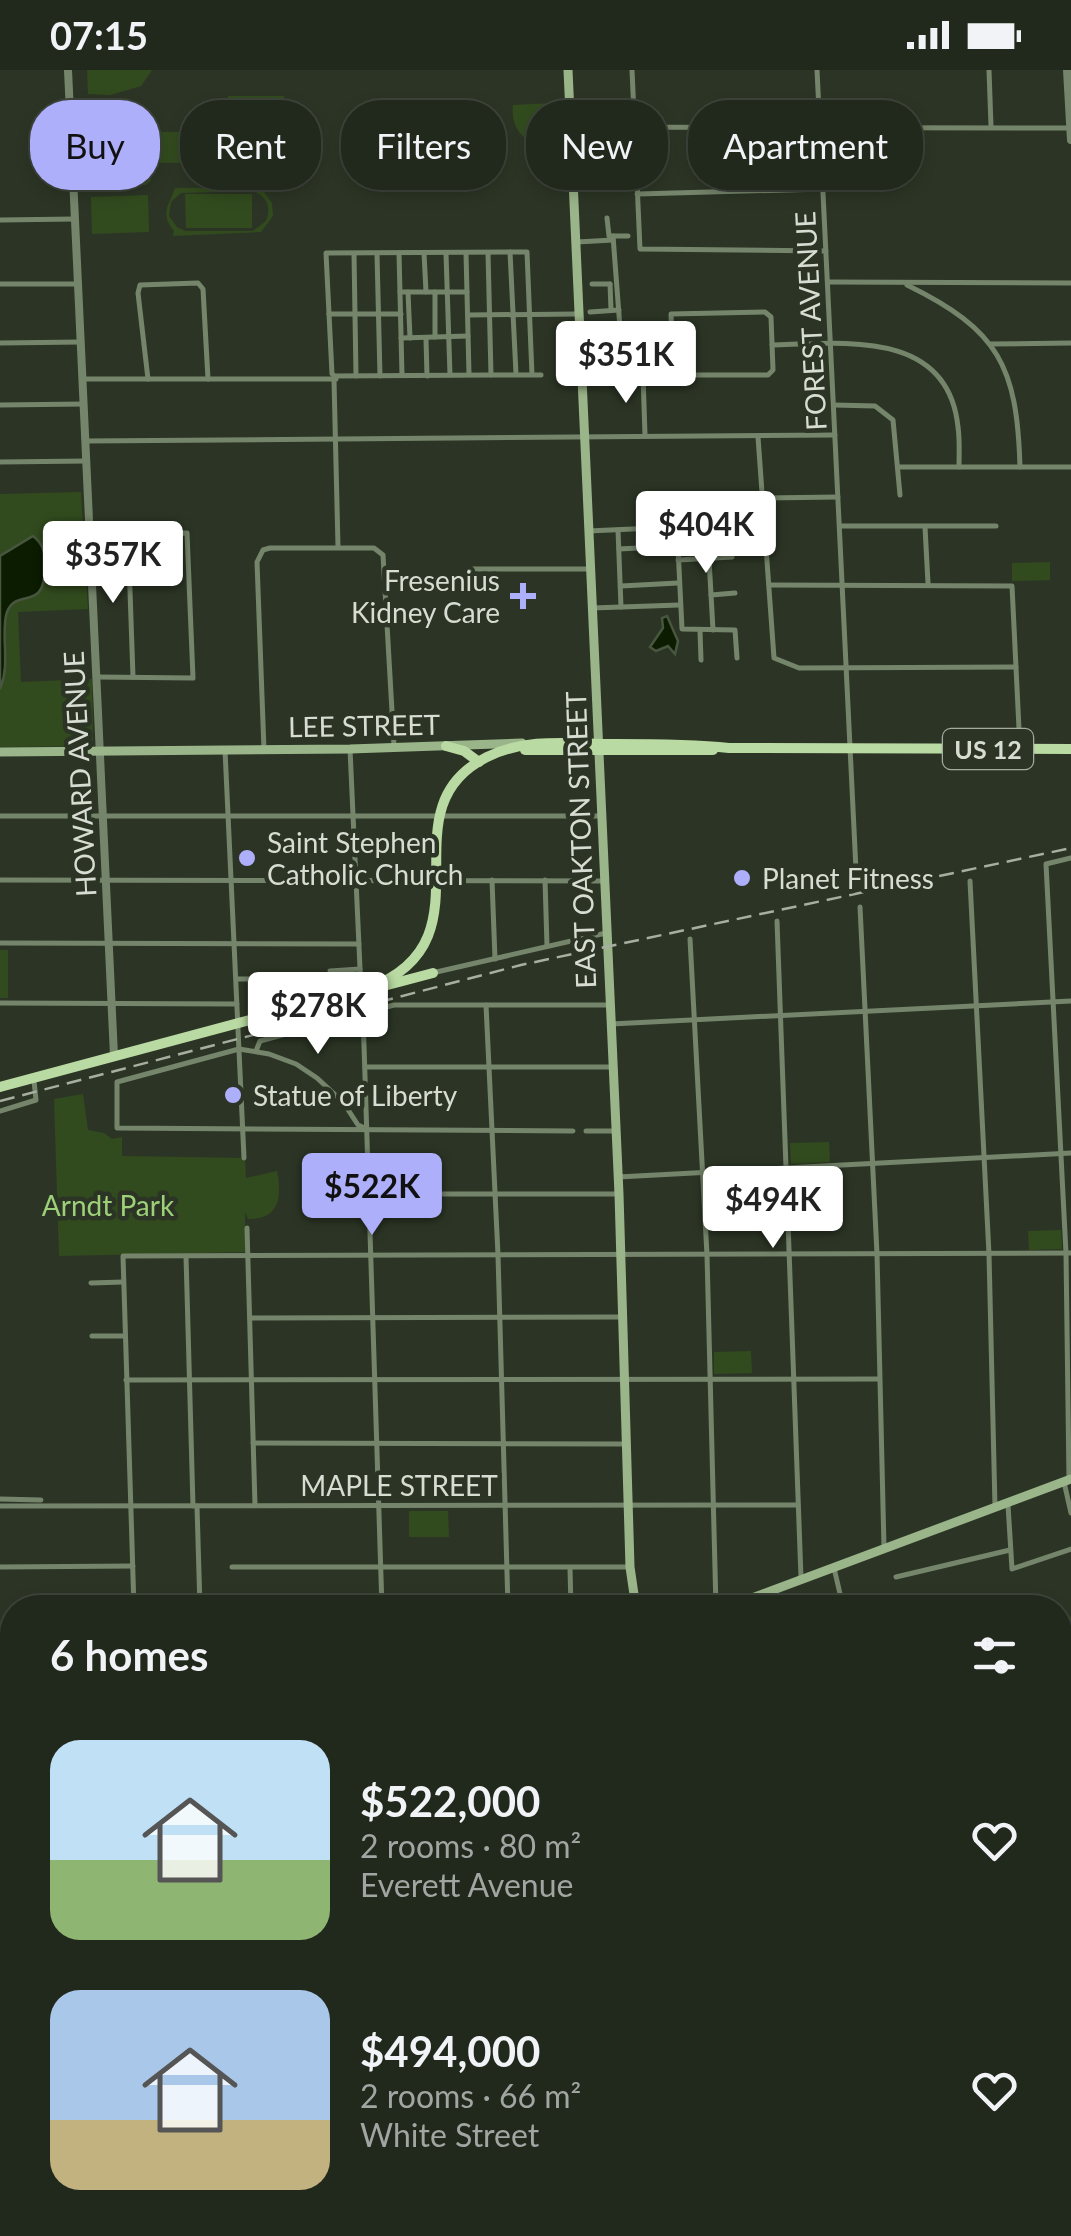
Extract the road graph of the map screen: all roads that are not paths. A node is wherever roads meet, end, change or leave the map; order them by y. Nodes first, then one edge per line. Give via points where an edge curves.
1 (68, 70) edge
2 (568, 70) edge
3 (632, 70) edge
4 (817, 70) edge
5 (989, 70) edge
6 (1067, 70) edge
7 (569, 100) edge
8 (633, 100) edge
9 (819, 100) edge
10 (923, 126) edge
11 (991, 126) junction
12 (1071, 128) edge
13 (1071, 140) edge
14 (573, 190) edge
15 (637, 190) edge
16 (824, 190) joint
17 (637, 194) junction
18 (608, 218) dead end
19 (75, 219) junction
20 (0, 220) edge
21 (628, 236) dead end
22 (613, 238) junction
23 (576, 242) junction
24 (826, 251) junction
25 (446, 252) junction
26 (466, 252) junction
27 (488, 252) junction
28 (510, 252) junction
29 (354, 253) junction
30 (377, 253) junction
31 (399, 253) junction
32 (424, 253) junction
33 (828, 282) junction
34 (1071, 282) edge
35 (902, 283) junction
36 (0, 284) edge
37 (78, 284) junction
38 (592, 284) dead end
39 (614, 284) junction
40 (404, 292) junction
41 (426, 292) junction
42 (435, 292) junction
43 (448, 292) junction
44 (467, 292) junction
45 (610, 310) junction
46 (619, 310) junction
47 (585, 313) junction
48 (329, 314) junction
49 (355, 314) junction
50 (378, 314) junction
51 (400, 314) junction
52 (530, 314) junction
53 (468, 315) junction
54 (489, 315) junction
55 (513, 315) junction
56 (620, 328) dead end
57 (468, 336) junction
58 (435, 337) junction
59 (449, 337) junction
60 (401, 338) junction
61 (410, 338) junction
62 (426, 338) junction
63 (81, 342) junction
64 (0, 343) edge
65 (831, 343) junction
66 (992, 344) junction
67 (1071, 344) edge
68 (772, 345) junction
69 (491, 375) junction
70 (516, 375) junction
71 (532, 375) junction
72 (541, 375) dead end
73 (673, 375) junction
74 (356, 376) junction
75 (380, 376) junction
76 (402, 376) junction
77 (427, 376) junction
78 (450, 376) junction
79 (469, 376) junction
80 (83, 378) junction
81 (148, 378) junction
82 (208, 379) junction
83 (334, 379) junction
84 (394, 379) dead end
85 (0, 404) edge
86 (84, 404) junction
87 (834, 405) junction
88 (645, 436) junction
89 (758, 436) junction
90 (835, 436) junction
91 (586, 438) junction
92 (86, 441) junction
93 (336, 441) junction
94 (0, 462) edge
95 (87, 462) junction
96 (899, 467) junction
97 (959, 467) junction
98 (1020, 467) junction
99 (1071, 467) edge
100 (900, 495) dead end
101 (838, 497) junction
102 (764, 498) junction
103 (840, 526) junction
104 (924, 526) junction
105 (996, 526) dead end
106 (618, 530) junction
107 (588, 531) junction
108 (730, 533) dead end
109 (91, 534) junction
110 (128, 534) junction
111 (696, 534) dead end
112 (677, 546) junction
113 (338, 547) junction
114 (619, 550) junction
115 (698, 559) junction
116 (709, 559) junction
117 (678, 560) junction
118 (590, 569) junction
119 (470, 570) dead end
120 (678, 583) junction
121 (928, 584) junction
122 (769, 585) junction
123 (843, 585) junction
124 (620, 586) junction
125 (711, 594) junction
126 (735, 594) dead end
127 (679, 604) junction
128 (621, 607) junction
129 (592, 608) junction
130 (712, 630) junction
131 (700, 631) junction
132 (737, 658) dead end
133 (701, 660) dead end
134 (847, 667) junction
135 (1016, 668) junction
136 (97, 677) junction
137 (133, 677) junction
138 (539, 742) junction
139 (459, 744) junction
140 (446, 746) junction
141 (394, 748) junction
142 (598, 748) junction
143 (851, 748) junction
144 (1020, 748) junction
145 (350, 749) junction
146 (1071, 749) edge
147 (101, 750) junction
148 (226, 750) junction
149 (264, 750) junction
150 (504, 750) junction
151 (0, 752) edge
152 (479, 762) junction
153 (104, 815) junction
154 (353, 815) junction
155 (0, 816) edge
156 (228, 816) junction
157 (439, 816) junction
158 (601, 816) junction
159 (1071, 858) edge
160 (856, 870) dead end
161 (0, 880) edge
162 (106, 880) junction
163 (231, 880) junction
164 (356, 880) junction
165 (437, 880) junction
166 (492, 880) junction
167 (544, 880) junction
168 (970, 880) dead end
169 (604, 881) junction
170 (860, 907) dead end
171 (777, 922) dead end
172 (606, 933) junction
173 (690, 939) dead end
174 (0, 943) edge
175 (109, 943) junction
176 (234, 944) junction
177 (359, 944) junction
178 (547, 946) junction
179 (495, 958) junction
180 (411, 962) junction
181 (360, 969) junction
182 (330, 971) dead end
183 (433, 973) junction
184 (236, 979) junction
185 (264, 979) dead end
186 (365, 989) junction
187 (1071, 1000) edge
188 (1053, 1002) junction
189 (0, 1003) edge
190 (112, 1003) junction
191 (237, 1004) junction
192 (610, 1004) junction
193 (486, 1005) junction
194 (977, 1005) junction
195 (865, 1011) junction
196 (363, 1014) junction
197 (780, 1016) junction
198 (696, 1020) junction
199 (238, 1023) junction
200 (611, 1024) junction
201 (239, 1049) junction
202 (256, 1052) junction
203 (114, 1056) junction
204 (365, 1067) junction
205 (489, 1067) junction
206 (612, 1067) junction
207 (34, 1078) junction
208 (0, 1087) edge
209 (0, 1111) edge
210 (242, 1130) junction
211 (367, 1130) junction
212 (492, 1130) junction
213 (616, 1130) junction
214 (572, 1131) dead end
215 (586, 1131) dead end
216 (1061, 1154) junction
217 (1071, 1154) edge
218 (244, 1158) dead end
219 (984, 1158) junction
220 (873, 1164) junction
221 (788, 1169) junction
222 (702, 1174) junction
223 (618, 1177) junction
224 (370, 1194) junction
225 (495, 1194) junction
226 (619, 1194) junction
227 (246, 1228) dead end
228 (1068, 1253) edge
229 (878, 1254) junction
230 (989, 1254) junction
231 (498, 1255) junction
232 (621, 1255) junction
233 (707, 1255) junction
234 (791, 1255) junction
235 (186, 1256) junction
236 (247, 1256) junction
237 (372, 1256) junction
238 (90, 1282) dead end
239 (124, 1282) junction
240 (624, 1317) junction
241 (250, 1318) junction
242 (374, 1318) junction
243 (500, 1318) junction
244 (92, 1336) dead end
245 (125, 1336) junction
246 (794, 1379) junction
247 (879, 1379) junction
248 (126, 1380) junction
249 (189, 1380) junction
250 (252, 1380) junction
251 (375, 1380) junction
252 (502, 1380) junction
253 (625, 1380) junction
254 (710, 1380) junction
255 (253, 1443) junction
256 (377, 1443) junction
257 (504, 1443) junction
258 (627, 1444) junction
259 (1068, 1481) edge
260 (40, 1500) dead end
261 (0, 1503) edge
262 (1008, 1503) junction
263 (505, 1505) junction
264 (629, 1505) junction
265 (712, 1505) junction
266 (798, 1505) junction
267 (130, 1506) junction
268 (195, 1506) junction
269 (255, 1506) junction
270 (379, 1506) junction
271 (996, 1507) junction
272 (1071, 1513) edge
273 (884, 1548) junction
274 (1071, 1549) edge
275 (1010, 1550) junction
276 (132, 1566) junction
277 (0, 1567) edge
278 (381, 1567) junction
279 (507, 1567) junction
280 (630, 1567) junction
281 (232, 1568) dead end
282 (570, 1568) junction
283 (834, 1568) junction
284 (896, 1577) dead end
285 (801, 1580) junction
286 (133, 1595) edge
287 (199, 1595) edge
288 (382, 1595) edge
289 (508, 1595) edge
290 (570, 1595) edge
291 (634, 1595) edge
292 (715, 1595) edge
293 (765, 1595) edge
294 (840, 1595) edge

1 - 19 street, HOWARD AVENUE
2 - 7 main road, EAST OAKTON STREET
3 - 8 street
4 - 9 street, FOREST AVENUE
5 - 11 street
6 - 12 street
10 - 11 street
11 - 12 street
12 - 13 street
14 - 23 main road, EAST OAKTON STREET
15 - 17 street
16 - 17 street
16 - 24 street, FOREST AVENUE
17 - 24 street via 640,249
18 - 22 street
19 - 20 street
19 - 37 street, HOWARD AVENUE
21 - 22 street
22 - 23 street
22 - 39 street
23 - 47 main road, EAST OAKTON STREET
24 - 33 street, FOREST AVENUE
25 - 26 street
25 - 32 street
25 - 43 street
26 - 27 street
26 - 44 street
27 - 28 street
27 - 54 street
28 - 52 street via 527,252
28 - 55 street
29 - 30 street
29 - 48 street via 326,253
29 - 49 street
30 - 31 street
30 - 50 street
31 - 32 street
31 - 40 street
32 - 41 street
33 - 35 street
33 - 65 street, FOREST AVENUE
34 - 35 street
35 - 66 street via 956,311
36 - 37 street
37 - 63 street, HOWARD AVENUE
38 - 39 street
39 - 45 street
39 - 46 street
40 - 41 street
40 - 51 street
40 - 61 street
41 - 42 street
42 - 43 street
42 - 58 street
43 - 44 street
43 - 59 street
44 - 53 street
45 - 46 street
45 - 47 street
46 - 56 street
47 - 52 street
47 - 91 main road, EAST OAKTON STREET
48 - 49 street
48 - 74 street via 332,374
49 - 50 street
49 - 74 street
50 - 51 street
50 - 75 street
51 - 60 street
52 - 55 street
52 - 71 street
53 - 54 street
53 - 57 street
54 - 55 street
54 - 69 street
55 - 70 street
57 - 59 street
57 - 79 street
58 - 59 street
58 - 62 street
59 - 78 street
60 - 61 street
60 - 76 street
61 - 62 street
62 - 77 street
63 - 64 street
63 - 80 street, HOWARD AVENUE
65 - 68 street
65 - 87 street, FOREST AVENUE
65 - 97 street via 881,344 936,375 958,424
66 - 67 street
66 - 98 street via 1014,391
68 - 73 street via 771,374
68 - 73 street via 769,313 670,314
69 - 70 street
69 - 79 street
70 - 71 street
71 - 72 street
73 - 88 street via 643,375
74 - 75 street
75 - 76 street
76 - 77 street
77 - 78 street
78 - 79 street
80 - 81 street
80 - 86 street, HOWARD AVENUE
81 - 82 street
81 - 82 street via 140,285 201,284
82 - 83 street
83 - 84 street
83 - 93 street
85 - 86 street
86 - 92 street, HOWARD AVENUE
87 - 90 street, FOREST AVENUE
87 - 96 street via 875,406 888,414 896,427
88 - 89 street
88 - 91 street
89 - 90 street
89 - 102 street
90 - 101 street, FOREST AVENUE
91 - 93 street
91 - 107 main road, EAST OAKTON STREET
92 - 93 street
92 - 95 street, HOWARD AVENUE
93 - 113 street
94 - 95 street
95 - 109 street, HOWARD AVENUE
96 - 97 street
96 - 100 street
97 - 98 street
98 - 99 street
101 - 102 street
101 - 103 street, FOREST AVENUE
102 - 122 street
103 - 104 street
103 - 123 street, FOREST AVENUE
104 - 105 street
104 - 121 street
106 - 107 street
106 - 112 street via 677,528
106 - 114 street
107 - 118 main road, EAST OAKTON STREET
108 - 116 street via 732,558
109 - 110 street
109 - 136 street, HOWARD AVENUE
110 - 137 street
110 - 137 street via 186,533 193,678
111 - 115 street
112 - 114 street
112 - 117 street
113 - 141 street via 374,548 383,555
113 - 149 street via 260,553
114 - 124 street
115 - 116 street
115 - 117 street
116 - 125 street
117 - 120 street
118 - 119 street
118 - 129 main road, EAST OAKTON STREET
120 - 124 street
120 - 127 street
121 - 123 street
121 - 135 street via 1012,586
122 - 123 street
122 - 134 street via 777,661 799,668
123 - 134 street, FOREST AVENUE
124 - 128 street
125 - 126 street
125 - 130 street
127 - 128 street
127 - 131 street via 682,629
128 - 129 street
129 - 142 main road, EAST OAKTON STREET
130 - 131 street
130 - 132 street via 736,630
131 - 133 street
134 - 135 street
134 - 143 street, FOREST AVENUE
135 - 144 street
136 - 137 street
136 - 147 street, HOWARD AVENUE
138 - 139 main road, LEE STREET
138 - 142 main road, LEE STREET / US 12
138 - 150 main road, US 12
139 - 140 main road, LEE STREET
139 - 152 main road via 476,752
140 - 141 main road, LEE STREET
140 - 152 main road
141 - 145 main road, LEE STREET
142 - 143 main road, LEE STREET / US 12
142 - 150 main road, LEE STREET / US 12
142 - 158 main road, EAST OAKTON STREET
143 - 144 main road, LEE STREET / US 12
143 - 160 street, FOREST AVENUE
144 - 146 main road, LEE STREET / US 12
145 - 149 main road, LEE STREET
145 - 154 street
147 - 148 main road, LEE STREET
147 - 151 main road, LEE STREET
147 - 153 street, HOWARD AVENUE
148 - 149 main road, LEE STREET
148 - 156 street
150 - 152 main road, US 12
152 - 157 main road, US 12 via 446,798
153 - 155 street
153 - 156 street
153 - 162 street, HOWARD AVENUE
154 - 156 street
154 - 157 street
154 - 164 street
156 - 163 street
157 - 158 street
157 - 165 main road, US 12
158 - 169 main road, EAST OAKTON STREET
159 - 188 street via 1046,864
161 - 162 street
162 - 163 street
162 - 175 street, HOWARD AVENUE
163 - 164 street
163 - 176 street
164 - 165 street
164 - 177 street
165 - 166 street
165 - 180 main road, US 12 via 434,922
166 - 167 street
166 - 179 street
167 - 169 street
167 - 178 street
168 - 194 street
169 - 172 main road, EAST OAKTON STREET
170 - 195 street
171 - 197 street
172 - 178 street
172 - 192 main road, EAST OAKTON STREET
173 - 198 street
174 - 175 street
175 - 176 street
175 - 190 street, HOWARD AVENUE
176 - 177 street
176 - 184 street
177 - 181 street
178 - 179 street
179 - 183 street
180 - 183 street via 419,974
180 - 186 main road
181 - 182 street
181 - 186 street
183 - 186 main road
184 - 185 street
184 - 191 street
186 - 199 main road
187 - 188 street
188 - 194 street
188 - 216 street
189 - 190 street
190 - 191 street
190 - 203 street, HOWARD AVENUE
191 - 199 street
192 - 193 street
192 - 200 main road, EAST OAKTON STREET
193 - 196 street via 394,1005
193 - 205 street
194 - 195 street
194 - 219 street
195 - 197 street
195 - 220 street
196 - 202 street via 260,1041
196 - 204 street
197 - 198 street
197 - 221 street
198 - 200 street
198 - 222 street
199 - 201 street
199 - 203 main road
200 - 206 main road, EAST OAKTON STREET
201 - 202 street
201 - 210 street
201 - 210 street via 117,1082 117,1128
202 - 211 street via 308,1070
203 - 207 main road
204 - 205 street
204 - 211 street
205 - 206 street
205 - 212 street
206 - 213 main road, EAST OAKTON STREET
207 - 208 main road
207 - 209 street via 36,1100
210 - 211 street
210 - 218 street
211 - 212 street
211 - 224 street
212 - 214 street
212 - 225 street
213 - 215 street
213 - 223 main road, EAST OAKTON STREET
216 - 217 street
216 - 219 street
216 - 228 street
219 - 220 street
219 - 230 street
220 - 221 street
220 - 229 street
221 - 222 street
221 - 234 street
222 - 223 street
222 - 233 street
223 - 226 main road, EAST OAKTON STREET
224 - 225 street
224 - 237 street
225 - 226 street
225 - 231 street
226 - 232 main road, EAST OAKTON STREET
227 - 236 street
228 - 230 street
228 - 259 street
229 - 230 street
229 - 234 street
229 - 247 street
230 - 271 street
231 - 232 street
231 - 237 street
231 - 243 street
232 - 233 street
232 - 240 main road, EAST OAKTON STREET
233 - 234 street
233 - 254 street
234 - 246 street
235 - 236 street
235 - 239 street via 123,1256
235 - 249 street
236 - 237 street
236 - 241 street
237 - 242 street
238 - 239 street
239 - 245 street
240 - 243 street
240 - 253 main road, EAST OAKTON STREET
241 - 242 street
241 - 250 street
242 - 243 street
242 - 251 street
243 - 252 street
244 - 245 street
245 - 248 street
246 - 247 street
246 - 254 street
246 - 266 street
247 - 273 street
248 - 249 street
248 - 267 street
249 - 250 street
249 - 268 street
250 - 251 street
250 - 255 street
251 - 252 street
251 - 256 street
252 - 253 street
252 - 257 street
253 - 254 street
253 - 258 main road, EAST OAKTON STREET
254 - 265 street
255 - 256 street
255 - 269 street
256 - 257 street
256 - 270 street
257 - 258 street
257 - 263 street
258 - 264 main road, EAST OAKTON STREET
259 - 262 main road
259 - 272 street
260 - 261 street, MAPLE STREET
261 - 267 street, MAPLE STREET
262 - 271 main road
262 - 275 street
263 - 264 street, MAPLE STREET
263 - 270 street, MAPLE STREET
263 - 279 street
264 - 265 street, MAPLE STREET
264 - 280 main road, EAST OAKTON STREET
265 - 266 street, MAPLE STREET
265 - 292 street
266 - 285 street
267 - 268 street, MAPLE STREET
267 - 276 street
268 - 269 street, MAPLE STREET
268 - 287 street
269 - 270 street, MAPLE STREET
270 - 278 street
271 - 273 main road
273 - 283 main road
274 - 275 street via 1016,1569
275 - 284 street
276 - 277 street
276 - 286 street
278 - 279 street
278 - 281 street
278 - 288 street
279 - 282 street
279 - 289 street
280 - 282 street
280 - 291 main road, EAST OAKTON STREET
282 - 290 street
283 - 285 main road
283 - 294 street
285 - 293 main road

